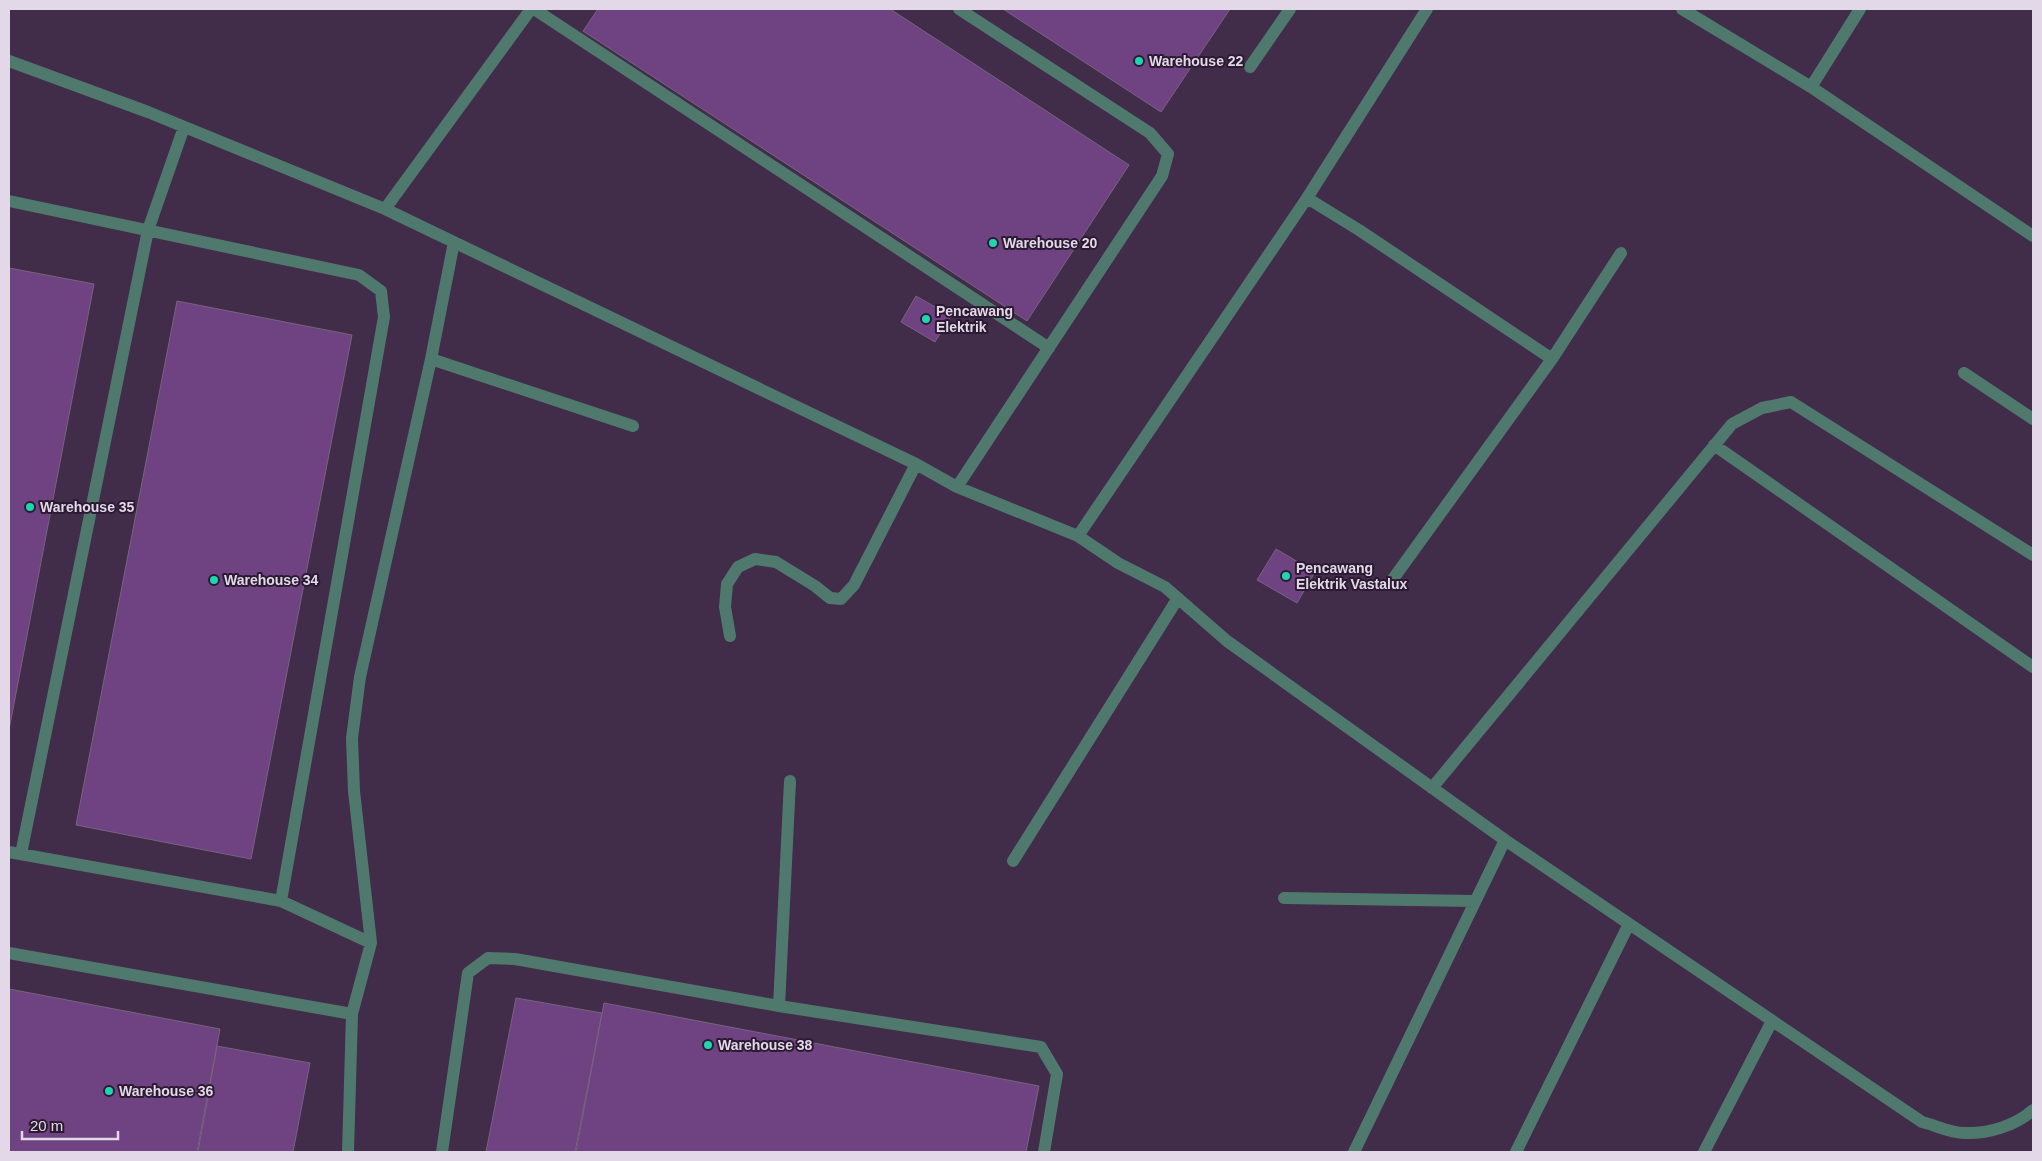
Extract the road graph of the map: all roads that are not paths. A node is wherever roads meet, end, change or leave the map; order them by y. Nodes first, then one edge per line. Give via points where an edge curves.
1 (533, 9) edge
2 (959, 9) edge
3 (1290, 9) edge
4 (1427, 9) edge
5 (1682, 9) edge
6 (1860, 9) edge
7 (9, 61) edge
8 (1250, 67) dead end
9 (1811, 87) junction
10 (184, 126) junction
11 (1307, 198) junction
12 (9, 201) edge
13 (385, 209) junction
14 (148, 230) junction
15 (2033, 236) edge
16 (454, 242) junction
17 (1621, 253) dead end
18 (1049, 348) junction
19 (431, 358) junction
20 (1552, 359) junction
21 (1964, 373) dead end
22 (2033, 419) edge
23 (633, 426) dead end
24 (1714, 445) junction
25 (916, 464) junction
26 (957, 487) junction
27 (1078, 536) junction
28 (2033, 555) edge
29 (1393, 579) dead end
30 (1178, 598) junction
31 (730, 636) dead end
32 (2033, 667) edge
33 (790, 781) dead end
34 (1432, 788) junction
35 (1505, 840) junction
36 (15, 853) edge
37 (1013, 861) dead end
38 (1284, 898) dead end
39 (1475, 900) junction
40 (280, 901) junction
41 (1629, 924) junction
42 (372, 943) junction
43 (9, 953) edge
44 (779, 1006) junction
45 (352, 1014) junction
46 (1772, 1021) junction
47 (2033, 1110) edge
48 (348, 1152) edge
49 (442, 1152) edge
50 (1044, 1152) edge
51 (1354, 1152) edge
52 (1516, 1152) edge
53 (1704, 1152) edge

1 - 13 street
1 - 18 street
2 - 18 street via 1150,132 1168,154 1162,176
3 - 8 street
4 - 11 street
5 - 9 street
6 - 9 street
7 - 10 street
9 - 15 street
10 - 13 street
10 - 14 street
11 - 20 street
11 - 27 street
12 - 14 street
13 - 16 street
14 - 36 street
14 - 40 street via 359,275 381,291 384,316
16 - 19 street
16 - 25 street
17 - 20 street
18 - 26 street
19 - 23 street
19 - 42 street via 360,677 352,738 354,791
20 - 29 street
21 - 22 street
24 - 28 street via 1732,424 1762,408 1791,402
24 - 32 street
24 - 34 street
25 - 26 street
25 - 31 street via 854,585 841,599 830,598 776,562 755,559 738,566 727,584 725,607
26 - 27 street
27 - 30 street
30 - 34 street via 1227,641
30 - 37 street
33 - 44 street
34 - 35 street
35 - 39 street
35 - 41 street
36 - 40 street
38 - 39 street
39 - 51 street
40 - 42 street
41 - 46 street
41 - 52 street
42 - 45 street
43 - 45 street
44 - 49 street via 515,959 488,958 468,973
44 - 50 street via 1041,1047 1057,1074
45 - 48 street
46 - 47 street via 1922,1122 1962,1133 1997,1130
46 - 53 street

